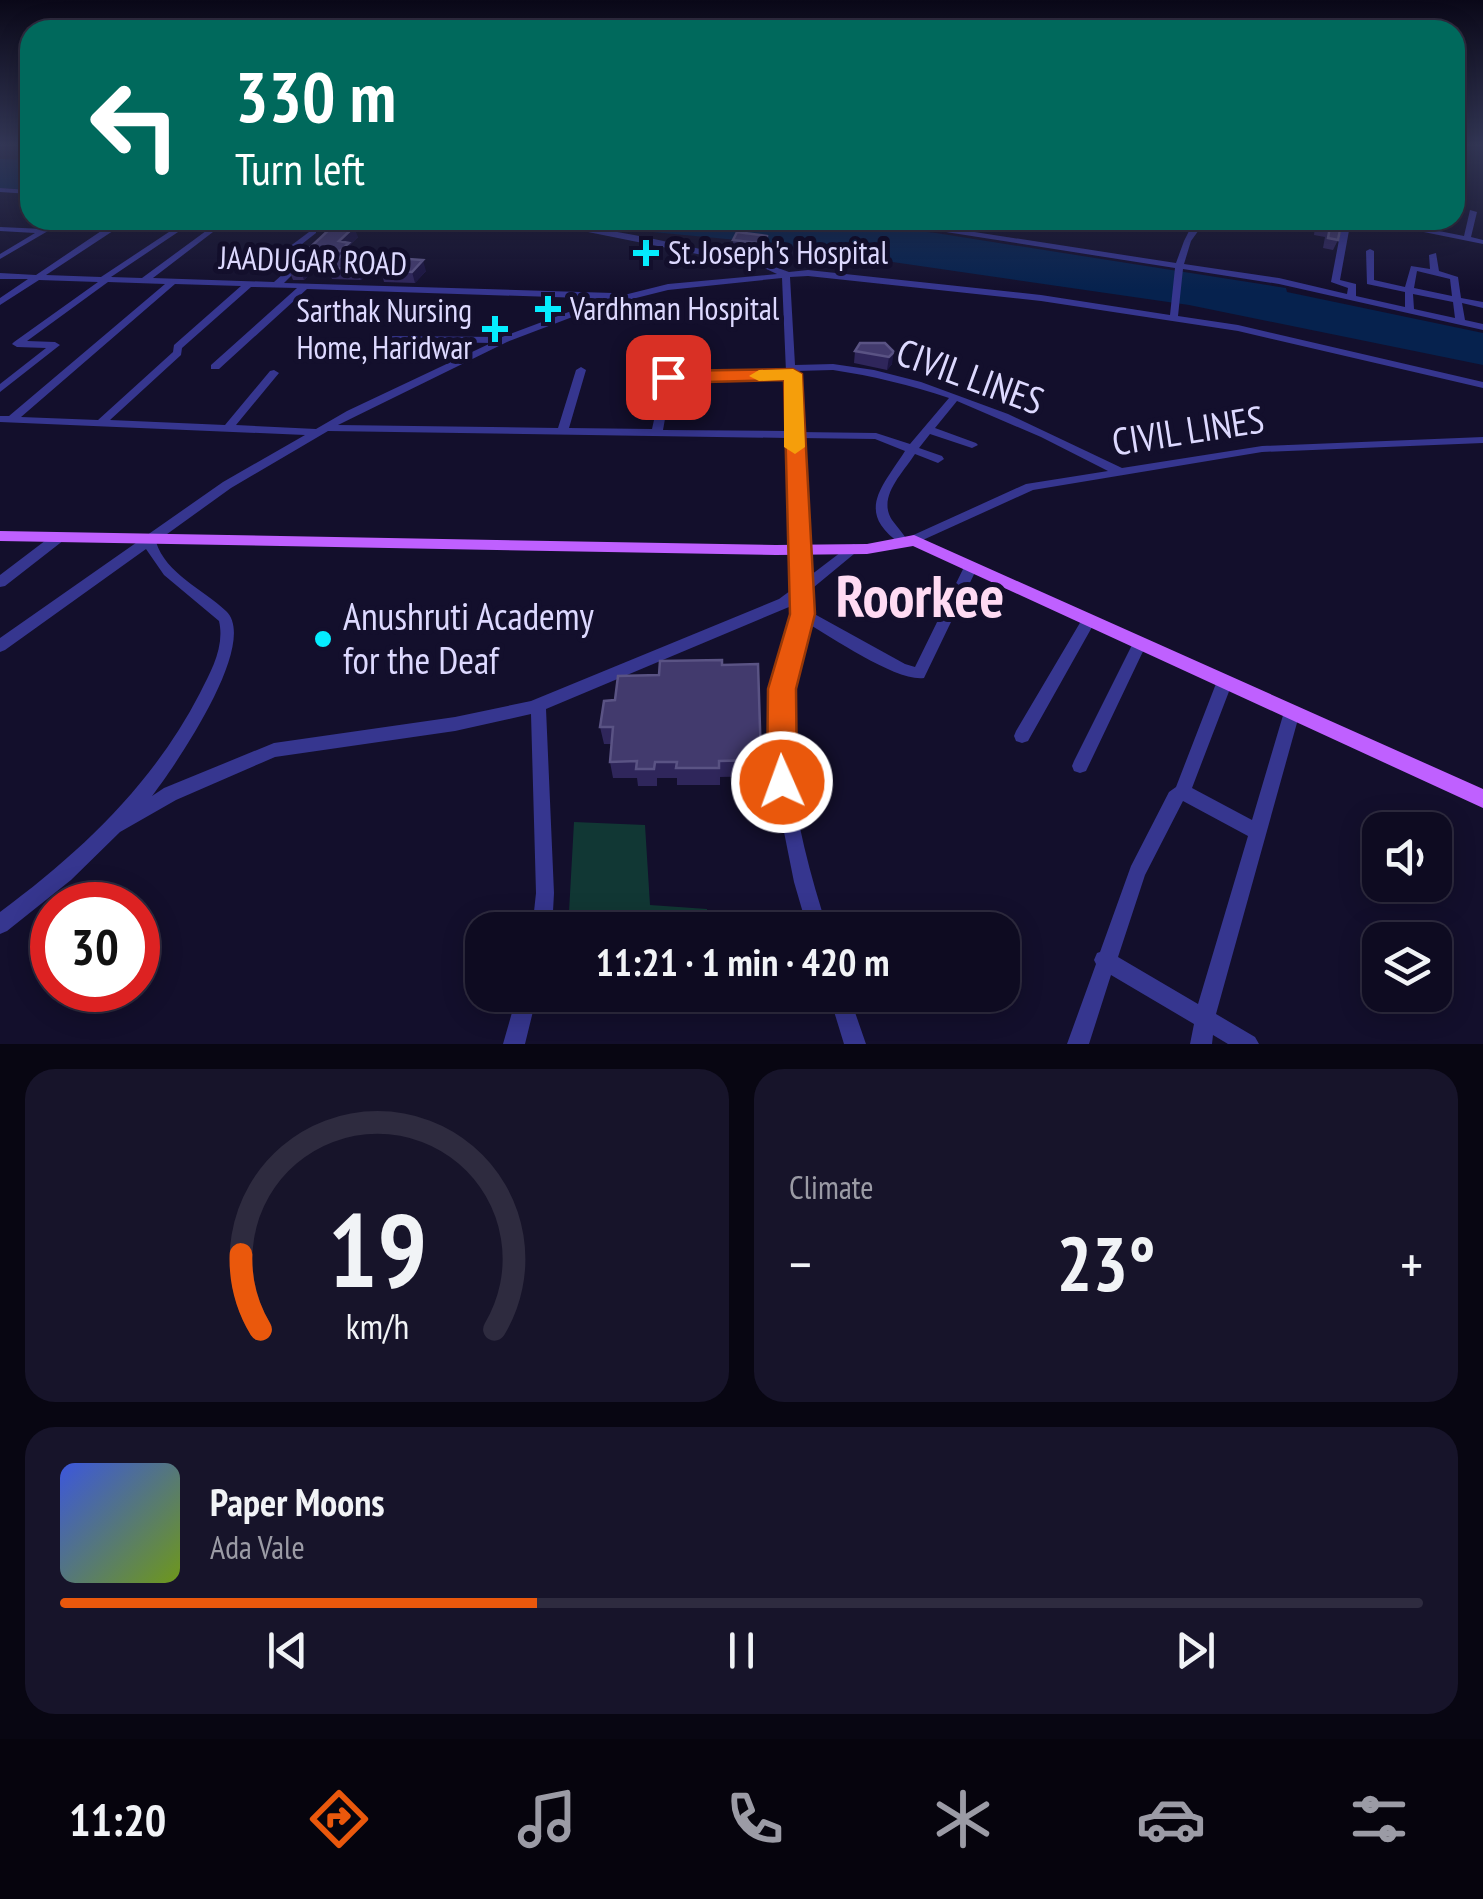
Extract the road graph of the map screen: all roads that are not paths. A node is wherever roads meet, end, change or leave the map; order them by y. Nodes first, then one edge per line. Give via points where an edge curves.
1 (1473, 212) dead end
2 (0, 229) edge
3 (14, 229) junction
4 (20, 229) edge
5 (44, 230) edge
6 (110, 230) edge
7 (175, 230) edge
8 (210, 230) dead end
9 (588, 230) edge
10 (948, 230) edge
11 (1193, 230) edge
12 (1345, 230) edge
13 (1426, 230) edge
14 (314, 232) dead end
15 (0, 238) edge
16 (1467, 238) junction
17 (1483, 242) edge
18 (1370, 251) dead end
19 (1433, 255) dead end
20 (0, 258) edge
21 (1178, 265) junction
22 (1435, 273) junction
23 (786, 274) junction
24 (0, 276) edge
25 (35, 277) junction
26 (105, 279) junction
27 (144, 281) junction
28 (172, 282) junction
29 (248, 284) junction
30 (276, 285) junction
31 (304, 286) junction
32 (1409, 290) junction
33 (626, 296) junction
34 (1351, 297) junction
35 (1456, 300) junction
36 (0, 302) edge
37 (1483, 305) edge
38 (1409, 310) junction
39 (1174, 316) junction
40 (1460, 320) dead end
41 (1483, 327) edge
42 (387, 338) dead end
43 (504, 340) junction
44 (215, 367) dead end
45 (581, 370) dead end
46 (793, 371) junction
47 (274, 373) dead end
48 (1483, 385) edge
49 (0, 389) edge
50 (955, 397) junction
51 (6, 419) edge
52 (103, 421) junction
53 (228, 428) junction
54 (928, 428) junction
55 (320, 430) junction
56 (563, 430) junction
57 (657, 430) junction
58 (794, 432) junction
59 (1483, 440) edge
60 (972, 445) dead end
61 (912, 449) junction
62 (938, 458) dead end
63 (1120, 472) junction
64 (0, 536) edge
65 (59, 537) junction
66 (149, 539) junction
67 (908, 540) junction
68 (854, 549) junction
69 (798, 550) junction
70 (971, 566) junction
71 (0, 582) edge
72 (802, 592) junction
73 (802, 614) junction
74 (1089, 620) junction
75 (1140, 643) junction
76 (0, 646) edge
77 (1225, 682) junction
78 (538, 704) junction
79 (1292, 712) junction
80 (1022, 736) dead end
81 (1080, 766) dead end
82 (1182, 792) junction
83 (1483, 799) edge
84 (121, 824) junction
85 (1257, 832) junction
86 (544, 912) edge
87 (812, 912) edge
88 (0, 924) edge
89 (1104, 960) junction
90 (522, 1012) edge
91 (845, 1012) edge
92 (1206, 1016) junction
93 (514, 1044) edge
94 (855, 1044) edge
95 (1078, 1044) edge
96 (1201, 1044) edge
97 (1248, 1044) edge

1 - 16 street
2 - 3 street
3 - 4 street
3 - 15 street
5 - 20 street
6 - 25 street
7 - 26 street
8 - 27 street
9 - 23 street
10 - 21 street
11 - 21 street
12 - 34 street via 1335,282 1353,286
13 - 16 street
14 - 30 street via 276,262 300,262
16 - 17 street
18 - 32 street via 1370,282
19 - 22 street
21 - 34 street
21 - 39 street
22 - 32 street via 1414,268
22 - 35 street via 1454,277
23 - 33 street
23 - 39 street
23 - 46 street
24 - 25 street, JAADUGAR ROAD
25 - 26 street, JAADUGAR ROAD
25 - 36 street
26 - 27 street, JAADUGAR ROAD
26 - 49 street via 17,344 54,345
27 - 28 street, JAADUGAR ROAD
28 - 29 street, JAADUGAR ROAD
28 - 51 street
29 - 30 street, JAADUGAR ROAD
29 - 52 street
30 - 31 street, JAADUGAR ROAD
31 - 33 street, JAADUGAR ROAD
31 - 44 street
32 - 35 street
32 - 38 street
33 - 43 street
34 - 38 street
35 - 37 street
35 - 40 street
38 - 41 street
39 - 48 street
42 - 43 street
43 - 55 street
45 - 56 street
46 - 50 street, CIVIL LINES via 867,372
46 - 57 street, CIVIL LINES via 668,377
46 - 58 street
47 - 53 street
50 - 54 street
50 - 63 street, CIVIL LINES
51 - 52 street
52 - 53 street
53 - 55 street
54 - 60 street
54 - 61 street
55 - 56 street
55 - 66 street
56 - 57 street
57 - 58 street
58 - 61 street via 876,436
58 - 69 street
59 - 63 street, CIVIL LINES via 1262,448
61 - 62 street
61 - 67 street via 884,491 885,520
63 - 67 street, CIVIL LINES via 1030,487
64 - 65 main road
65 - 66 main road
65 - 71 street
66 - 69 main road
66 - 76 street
66 - 84 street via 179,582 226,618 228,640 189,733
67 - 68 main road
67 - 70 main road
68 - 69 main road
68 - 72 street
69 - 72 street
70 - 73 street via 920,674
70 - 74 main road
72 - 73 street
72 - 78 street
73 - 87 street via 782,689 782,782
74 - 75 main road
74 - 80 street
75 - 77 main road
75 - 81 street
77 - 79 main road
77 - 82 street
78 - 84 street via 274,750 170,794
78 - 86 street
79 - 83 main road
79 - 85 street
82 - 85 street
82 - 89 street via 1137,872
84 - 88 street
85 - 92 street
89 - 92 street
89 - 95 street
90 - 93 street
91 - 94 street
92 - 96 street
92 - 97 street

